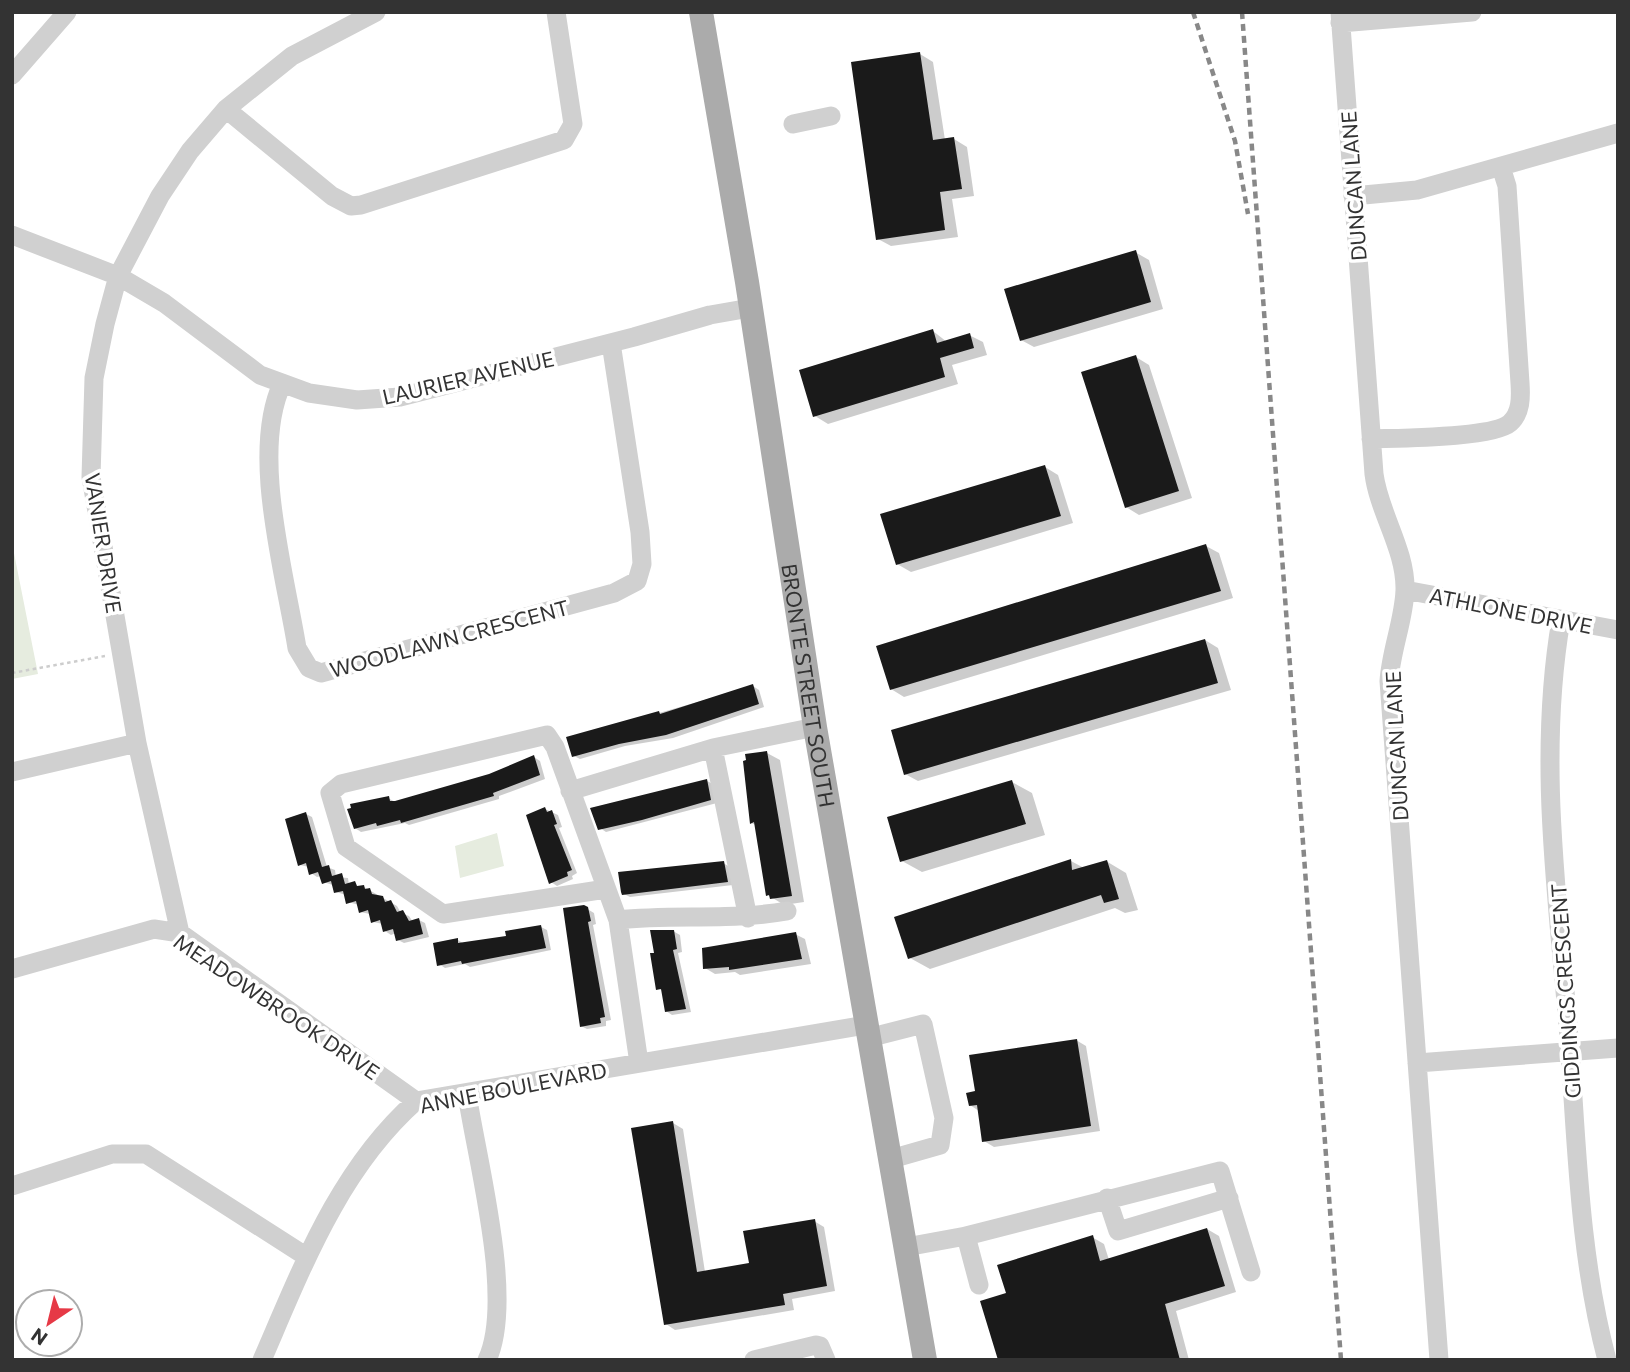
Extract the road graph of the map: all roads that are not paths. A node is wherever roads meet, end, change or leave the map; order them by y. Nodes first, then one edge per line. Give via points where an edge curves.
1 (67, 12) edge
2 (376, 12) edge
3 (556, 12) edge
4 (701, 12) edge
5 (1472, 12) edge
6 (1340, 18) edge
7 (12, 75) edge
8 (226, 109) junction
9 (831, 116) dead end
10 (793, 124) dead end
11 (1618, 133) edge
12 (1501, 167) junction
13 (1353, 196) junction
14 (12, 235) edge
15 (118, 276) junction
16 (750, 308) junction
17 (611, 343) junction
18 (282, 384) junction
19 (1371, 439) junction
20 (1405, 590) junction
21 (1561, 620) junction
22 (1618, 630) edge
23 (815, 727) junction
24 (137, 743) junction
25 (713, 748) junction
26 (12, 772) edge
27 (570, 791) junction
28 (606, 889) junction
29 (786, 911) dead end
30 (748, 918) junction
31 (618, 920) junction
32 (180, 933) junction
33 (12, 969) edge
34 (867, 1032) junction
35 (1618, 1048) edge
36 (1570, 1052) junction
37 (639, 1063) junction
38 (1417, 1063) junction
39 (467, 1094) junction
40 (416, 1101) junction
41 (891, 1159) junction
42 (12, 1186) edge
43 (1107, 1198) junction
44 (1229, 1198) junction
45 (966, 1236) junction
46 (906, 1247) junction
47 (307, 1257) junction
48 (1251, 1272) dead end
49 (979, 1285) dead end
50 (262, 1360) edge
51 (487, 1360) edge
52 (754, 1360) edge
53 (826, 1360) edge
54 (925, 1360) edge
55 (1439, 1360) edge
56 (1607, 1360) edge

1 - 7 street
2 - 8 street, VANIER DRIVE via 292,56
3 - 8 street via 573,124 564,139 361,205 351,206 332,197
4 - 16 main road, BRONTE STREET SOUTH
5 - 6 street
6 - 13 street, DUNCAN LANE
8 - 15 street, VANIER DRIVE via 167,185
9 - 10 street
11 - 12 street
12 - 13 street via 1417,190
12 - 19 street via 1507,186 1519,410 1509,424 1488,432
13 - 19 street, DUNCAN LANE
14 - 15 street, LAURIER AVENUE
15 - 18 street, LAURIER AVENUE via 164,303 260,374
15 - 24 street, VANIER DRIVE via 94,378 91,477
16 - 17 street, LAURIER AVENUE via 710,314
16 - 23 main road, BRONTE STREET SOUTH
17 - 18 street, LAURIER AVENUE via 400,397 356,400
17 - 18 street, WOODLAWN CRESCENT via 640,532 642,564 637,581 614,593 321,673 309,668 297,648 274,505 267,444 272,405
19 - 20 street, DUNCAN LANE via 1376,491 1401,560
20 - 21 street, ATHLONE DRIVE
20 - 38 street, DUNCAN LANE via 1389,681
21 - 22 street, ATHLONE DRIVE
21 - 36 street, GIDDINGS CRESCENT via 1549,697 1549,784
23 - 25 street
23 - 34 main road, BRONTE STREET SOUTH
24 - 26 street
24 - 32 street, VANIER DRIVE
25 - 27 street
25 - 30 street
27 - 28 street
27 - 28 street via 552,740 540,734 341,784 330,793 346,847 443,914
28 - 31 street
29 - 30 street
30 - 31 street via 663,915
31 - 37 street
32 - 33 street, MEADOWBROOK DRIVE via 146,931
32 - 40 street, MEADOWBROOK DRIVE
34 - 37 street, ANNE BOULEVARD
34 - 41 main road, BRONTE STREET SOUTH
34 - 41 street, ANNE BOULEVARD via 923,1024 944,1118 940,1145
35 - 36 street
36 - 38 street
36 - 56 street, GIDDINGS CRESCENT via 1587,1272
37 - 39 street, ANNE BOULEVARD
38 - 55 street, DUNCAN LANE
39 - 40 street, ANNE BOULEVARD
39 - 51 street via 494,1259 495,1333
40 - 47 street, ANNE BOULEVARD via 342,1188
41 - 46 main road, BRONTE STREET SOUTH
42 - 47 street via 112,1154 146,1154
43 - 44 street via 1220,1171
43 - 44 street via 1118,1231
43 - 45 street
44 - 48 street
45 - 46 street
45 - 49 street
46 - 54 main road, BRONTE STREET SOUTH
47 - 50 street, ANNE BOULEVARD
52 - 53 street via 816,1345

